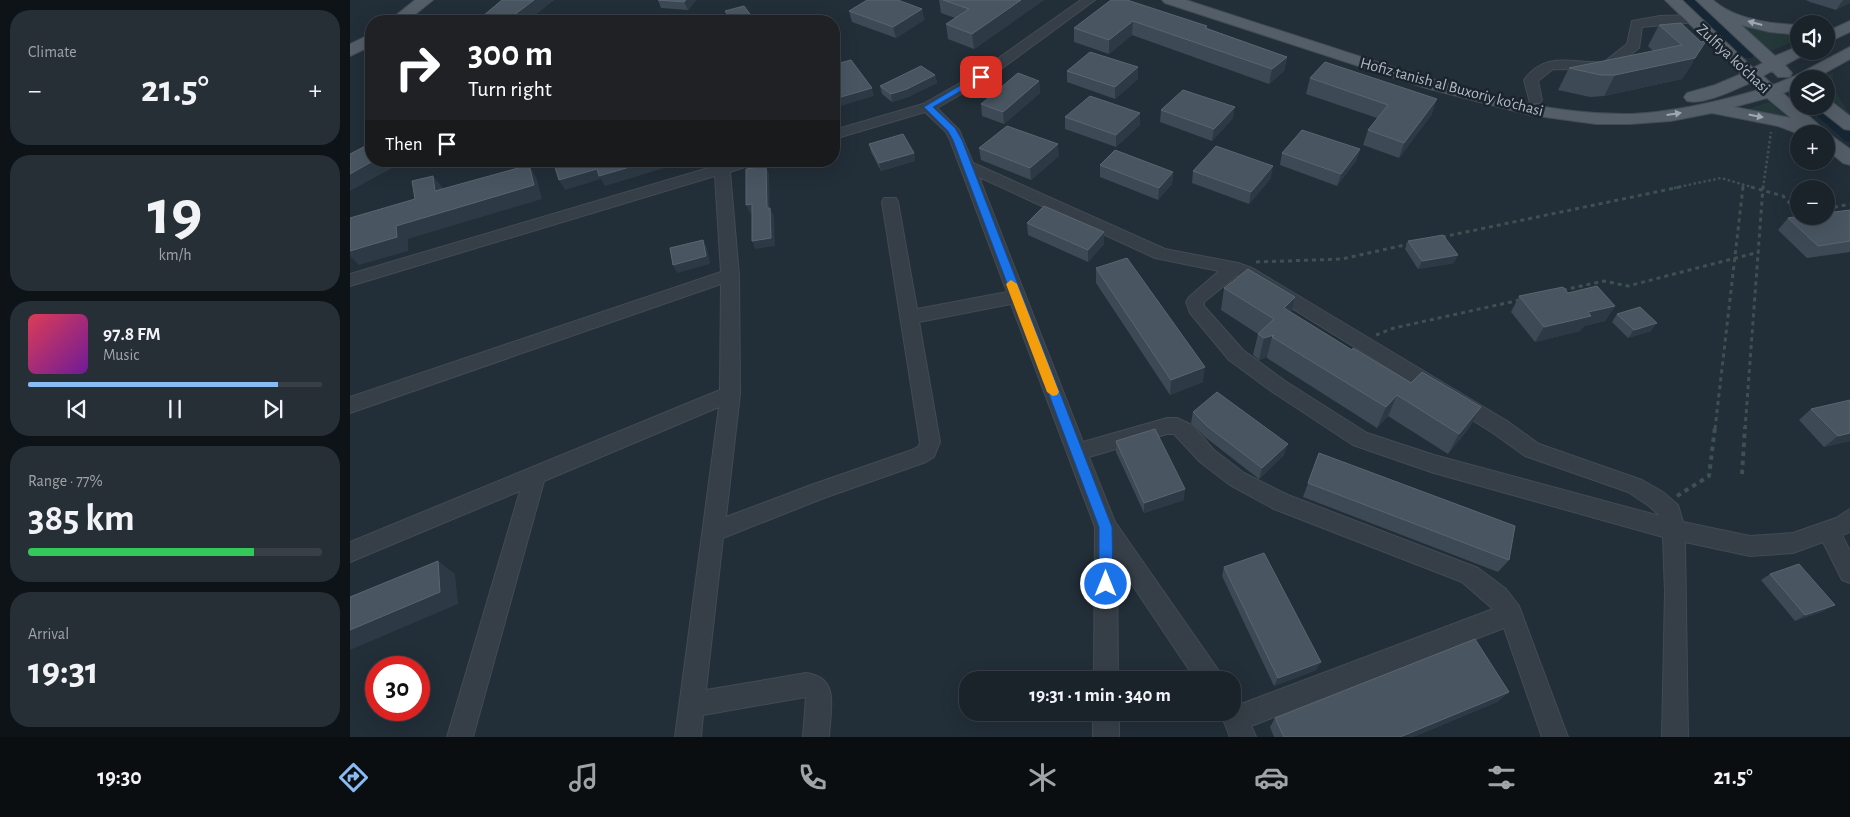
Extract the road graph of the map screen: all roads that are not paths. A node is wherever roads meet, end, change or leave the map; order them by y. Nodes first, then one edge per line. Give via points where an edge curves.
1 (425, 0) edge
2 (436, 0) edge
3 (1089, 0) edge
4 (1170, 0) edge
5 (1200, 0) edge
6 (1673, 0) edge
7 (1708, 4) edge
8 (405, 15) edge
9 (416, 15) edge
10 (1692, 19) junction
11 (1850, 26) edge
12 (1835, 28) edge
13 (1790, 30) edge
14 (1835, 34) edge
15 (365, 42) edge
16 (365, 48) edge
17 (350, 51) edge
18 (1850, 52) edge
19 (350, 56) edge
20 (1790, 56) edge
21 (1773, 64) junction
22 (1818, 70) edge
23 (1751, 75) junction
24 (1790, 75) edge
25 (1790, 84) edge
26 (1770, 92) junction
27 (1535, 100) junction
28 (928, 107) junction
29 (1708, 109) junction
30 (1835, 113) edge
31 (1790, 125) edge
32 (1809, 125) edge
33 (1850, 125) edge
34 (840, 133) edge
35 (1835, 147) edge
36 (1850, 160) edge
37 (967, 166) junction
38 (728, 167) edge
39 (722, 169) junction
40 (890, 202) dead end
41 (1238, 269) junction
42 (730, 275) junction
43 (350, 280) edge
44 (1016, 297) junction
45 (908, 317) junction
46 (730, 394) junction
47 (350, 405) edge
48 (1077, 452) junction
49 (535, 475) junction
50 (1850, 519) edge
51 (1106, 527) junction
52 (1674, 530) junction
53 (1828, 531) junction
54 (713, 532) junction
55 (350, 552) edge
56 (1850, 573) edge
57 (1511, 614) junction
58 (1106, 671) edge
59 (1204, 671) edge
60 (692, 705) junction
61 (1106, 721) edge
62 (1237, 723) edge
63 (460, 737) edge
64 (688, 737) edge
65 (816, 737) edge
66 (1106, 737) edge
67 (1555, 737) edge
68 (1675, 737) edge

1 - 8 main road
2 - 9 main road
3 - 28 street via 981,77
4 -> 29 main road, Hofiz tanish al Buxoriy ko'chasi via 1414,79 1516,107 1591,118 1630,119
5 - 27 main road, Hofiz tanish al Buxoriy ko'chasi via 1422,71
6 - 10 main road, Zulfiya ko'chasi
13 -> 7 main road via 1732,17
7 - 21 main road, Zulfiya ko'chasi
10 - 23 main road, Zulfiya ko'chasi
10 - 27 street via 1636,24 1634,45 1607,66 1549,65 1531,80
11 - 12 main road
11 - 14 main road
15 - 17 main road
16 - 19 main road
18 - 22 main road, Hofiz tanish al Buxoriy ko'chasi
20 - 21 main road, Hofiz tanish al Buxoriy ko'chasi
21 - 23 main road, Hofiz tanish al Buxoriy ko'chasi
21 - 24 main road, Zulfiya ko'chasi
23 - 26 main road, Zulfiya ko'chasi
23 - 27 main road, Hofiz tanish al Buxoriy ko'chasi via 1703,96 1644,106 1601,108
25 - 26 main road, Hofiz tanish al Buxoriy ko'chasi
26 - 29 main road, Hofiz tanish al Buxoriy ko'chasi
26 - 32 main road, Zulfiya ko'chasi
28 - 34 street
28 - 37 street via 952,130
29 -> 31 main road via 1772,119
30 - 33 main road
35 - 36 main road
37 - 41 street via 1161,254
37 - 44 street
38 - 39 street
39 - 42 street
39 - 43 street
40 - 45 street
41 - 52 street via 1500,427 1532,450 1635,486 1670,512
41 - 52 street via 1230,271 1198,298 1196,308 1236,355 1360,439 1434,464
42 - 46 street
42 - 47 street
44 - 45 street
44 - 48 street
45 - 54 street via 930,442 927,451
46 - 49 street
46 - 54 street
48 - 51 street
48 - 57 street via 1167,426 1177,426 1207,456 1237,479 1281,502 1470,575 1498,597
49 - 55 street
49 - 63 street
50 - 53 street
51 - 58 street
51 - 59 street
52 - 53 street via 1750,546 1793,543
52 - 68 street
53 - 56 street
54 - 60 street
57 - 62 street
57 - 67 street
60 - 64 street
60 - 65 street via 814,686 818,692
61 - 66 street

